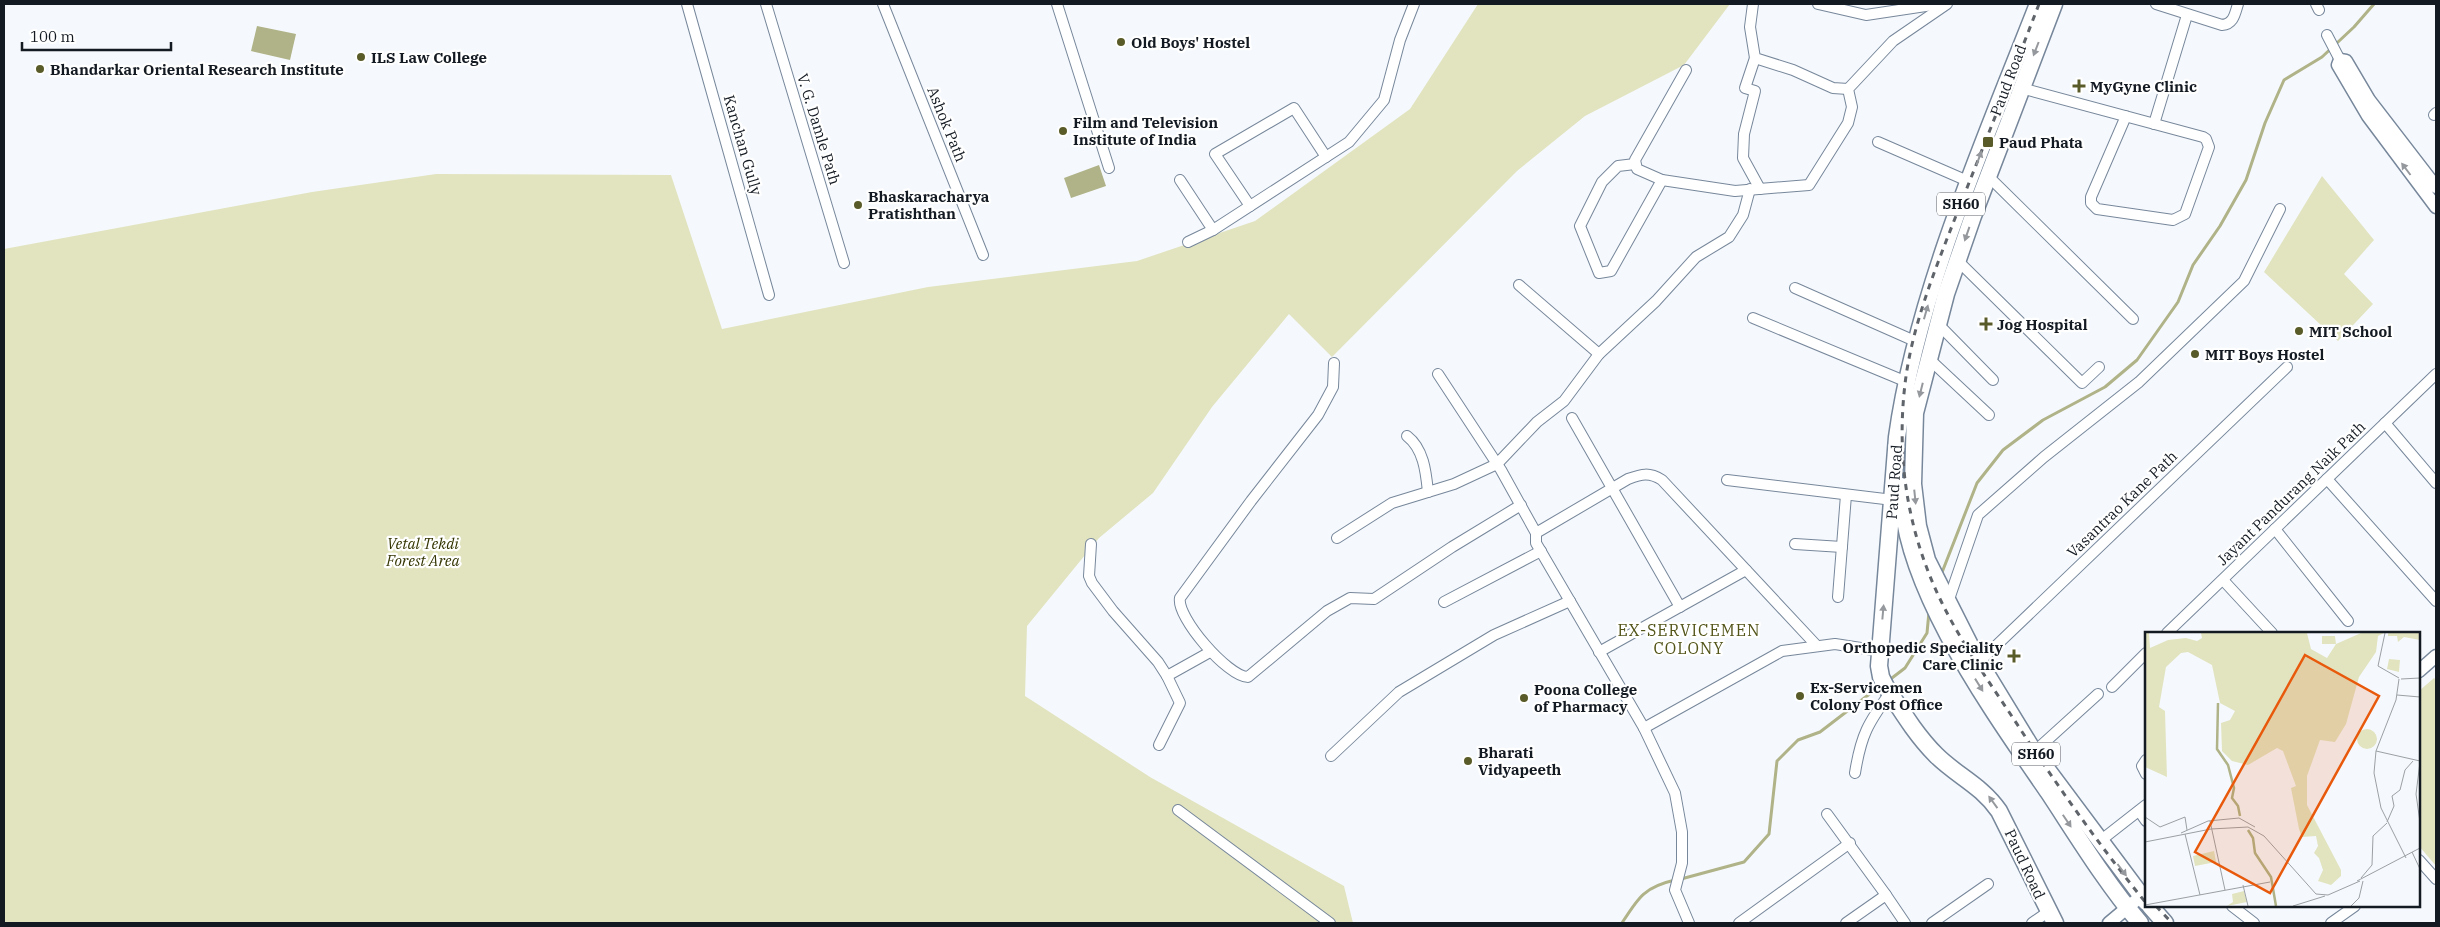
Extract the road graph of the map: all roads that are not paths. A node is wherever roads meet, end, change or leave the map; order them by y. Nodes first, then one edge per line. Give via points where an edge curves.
1 (687, 4) edge
2 (766, 4) edge
3 (883, 4) edge
4 (1057, 4) edge
5 (1414, 4) edge
6 (1753, 4) edge
7 (1818, 4) edge
8 (1938, 4) edge
9 (1946, 4) edge
10 (2038, 4) edge
11 (2054, 4) edge
12 (2156, 4) edge
13 (2238, 4) edge
14 (2187, 16) junction
15 (1755, 58) junction
16 (1686, 70) dead end
17 (2021, 88) junction
18 (1848, 89) junction
19 (2126, 116) junction
20 (2154, 124) junction
21 (1878, 142) dead end
22 (1326, 157) junction
23 (1635, 164) junction
24 (1109, 168) dead end
25 (1988, 176) junction
26 (1180, 180) dead end
27 (1662, 180) junction
28 (1970, 182) junction
29 (2436, 187) edge
30 (1755, 189) junction
31 (1250, 206) junction
32 (2436, 207) edge
33 (2280, 209) dead end
34 (1213, 230) junction
35 (1188, 242) dead end
36 (983, 255) dead end
37 (1958, 261) junction
38 (844, 263) dead end
39 (1519, 285) dead end
40 (1796, 288) dead end
41 (769, 295) dead end
42 (1753, 318) dead end
43 (2133, 318) dead end
44 (1938, 324) junction
45 (1918, 342) junction
46 (1599, 354) junction
47 (1928, 358) junction
48 (1334, 363) dead end
49 (2098, 367) dead end
50 (2287, 367) dead end
51 (1438, 374) dead end
52 (2436, 374) edge
53 (1993, 380) dead end
54 (1907, 382) junction
55 (1989, 415) dead end
56 (1572, 418) dead end
57 (2385, 423) junction
58 (1407, 436) dead end
59 (1497, 464) junction
60 (2327, 479) junction
61 (1727, 480) dead end
62 (2436, 483) edge
63 (1612, 488) junction
64 (1428, 492) junction
65 (1846, 495) junction
66 (1893, 500) junction
67 (1521, 506) junction
68 (2275, 529) junction
69 (1536, 533) junction
70 (1337, 538) dead end
71 (1090, 544) dead end
72 (1795, 544) dead end
73 (1842, 547) junction
74 (1540, 551) junction
75 (1888, 559) junction
76 (1924, 563) junction
77 (1746, 570) junction
78 (2223, 580) junction
79 (1838, 597) dead end
80 (1570, 601) junction
81 (1940, 601) junction
82 (2436, 601) edge
83 (1444, 602) dead end
84 (1680, 607) junction
85 (2348, 621) dead end
86 (2168, 632) edge
87 (2271, 632) edge
88 (1817, 646) junction
89 (1880, 651) junction
90 (1210, 652) junction
91 (1599, 652) junction
92 (2145, 654) edge
93 (2436, 656) edge
94 (1979, 662) junction
95 (2420, 670) edge
96 (1167, 676) junction
97 (1886, 686) junction
98 (2112, 686) dead end
99 (2098, 694) dead end
100 (1644, 728) junction
101 (1159, 745) dead end
102 (2034, 752) junction
103 (1331, 756) dead end
104 (1855, 773) dead end
105 (2142, 808) edge
106 (1178, 810) dead end
107 (1827, 814) dead end
108 (2100, 841) junction
109 (1850, 842) junction
110 (2420, 861) edge
111 (2436, 879) edge
112 (1988, 884) dead end
113 (1886, 895) junction
114 (2145, 898) edge
115 (2145, 899) edge
116 (2152, 907) edge
117 (2233, 907) edge
118 (2354, 907) edge
119 (2127, 908) junction
120 (2051, 918) edge
121 (1330, 923) edge
122 (1689, 923) edge
123 (1738, 923) edge
124 (1846, 923) edge
125 (1905, 923) edge
126 (1932, 923) edge
127 (2032, 923) edge
128 (2109, 923) edge
129 (2140, 923) edge
130 (2165, 923) edge
131 (2254, 923) edge
132 (2331, 923) edge

1 - 41 street, Kanchan Gully
2 - 38 street, V. G. Damle Path
3 - 36 street, Ashok Path
4 - 24 street
5 - 22 street via 1400,40 1384,100 1349,142
6 - 15 street via 1750,27
7 - 8 street via 1866,15
9 - 18 street via 1893,41
28 -> 10 main road, Paud Road / SH60
11 -> 17 main road, Paud Road
12 - 14 street
13 - 14 street via 2232,20 2225,25
14 - 20 street
15 - 18 street via 1833,88
15 - 30 street via 1745,88 1754,91 1744,134 1743,158
16 - 23 street
17 - 19 street
17 - 25 main road, Paud Road
18 - 30 street via 1852,107 1848,123 1809,185
19 - 20 street
19 - 20 street via 2091,197 2091,204 2097,209 2177,219 2185,214 2209,144 2203,137
21 - 28 street
22 - 31 street
22 - 31 street via 1294,108 1215,154
23 - 27 street via 1637,169
23 - 27 street via 1618,166 1602,182 1580,226 1599,273 1611,271
25 -> 37 main road, Paud Road
25 - 43 street
26 - 34 street
27 - 30 street via 1735,191
45 -> 28 main road, Paud Road / SH60
32 -> 29 street via 2368,116 2338,66 2333,47 2346,61 2368,100
30 - 46 street via 1729,237 1696,257 1656,301
31 - 34 street
33 - 81 street via 2244,281 2139,382 2044,457 1978,515
34 - 35 street
37 - 44 main road, Paud Road
37 - 49 street via 2082,382
39 - 46 street
40 - 45 street
42 - 54 street
44 - 47 main road, Paud Road
44 - 53 street
45 - 54 main road, Paud Road / SH60
46 - 59 street via 1564,401 1537,422
47 - 55 street
47 -> 76 main road, Paud Road / SH60 via 1915,413 1913,467
48 - 90 street via 1333,387 1318,415 1180,598 1180,609
50 - 94 street, Vasantrao Kane Path
51 - 59 street
52 - 57 street, Jayant Pandurang Naik Path
54 - 66 main road, Paud Road / SH60 via 1897,437
56 - 63 street
57 - 60 street, Jayant Pandurang Naik Path
57 - 62 street
58 - 64 street via 1413,441 1426,469
59 - 64 street via 1463,481
59 - 67 street
60 - 68 street, Jayant Pandurang Naik Path
60 - 82 street
61 - 65 street
63 - 69 street
63 - 77 street via 1643,473 1653,474
63 - 84 street
64 - 70 street via 1392,503
65 - 66 street
65 - 73 street
66 - 75 main road, Paud Road / SH60
67 - 69 street
67 - 90 street via 1374,599 1350,598 1327,611 1248,677 1238,676
68 - 78 street, Jayant Pandurang Naik Path
68 - 85 street
69 - 74 street
71 - 96 street via 1089,576 1092,583
72 - 73 street
73 - 79 street
74 - 80 street
74 - 83 street
75 - 76 main road
89 -> 75 main road, Paud Road / SH60
76 - 81 main road, Paud Road / SH60
77 - 84 street
77 - 88 street
78 - 86 street, Jayant Pandurang Naik Path
78 - 87 street
80 - 91 street
80 - 103 street via 1494,635 1399,692
81 - 94 main road, Paud Road / SH60
81 -> 119 main road via 1965,664
84 - 91 street
88 - 89 street via 1835,644
88 - 100 street via 1782,651
89 - 97 main road, Paud Road / SH60 via 1879,666
90 - 96 street
91 - 100 street
92 - 98 street
93 - 95 street
94 - 102 main road, Paud Road / SH60
96 - 101 street via 1180,703
97 - 104 street via 1865,729
120 -> 97 main road, Paud Road via 2010,832 1988,796 1935,754
99 - 102 street
100 - 122 street via 1675,793 1682,832 1682,863 1675,890
102 - 108 main road, Paud Road / SH60
105 - 108 street
106 - 121 street
107 - 109 street
108 -> 114 main road, Paud Road / SH60
109 - 113 street
109 - 123 street
110 - 111 street
112 - 126 street
113 - 124 street
113 - 125 street
115 - 119 street
116 - 130 main road, Paud Road / SH60
117 - 131 street
118 - 132 street
119 - 128 street
119 - 129 main road
120 - 127 street

